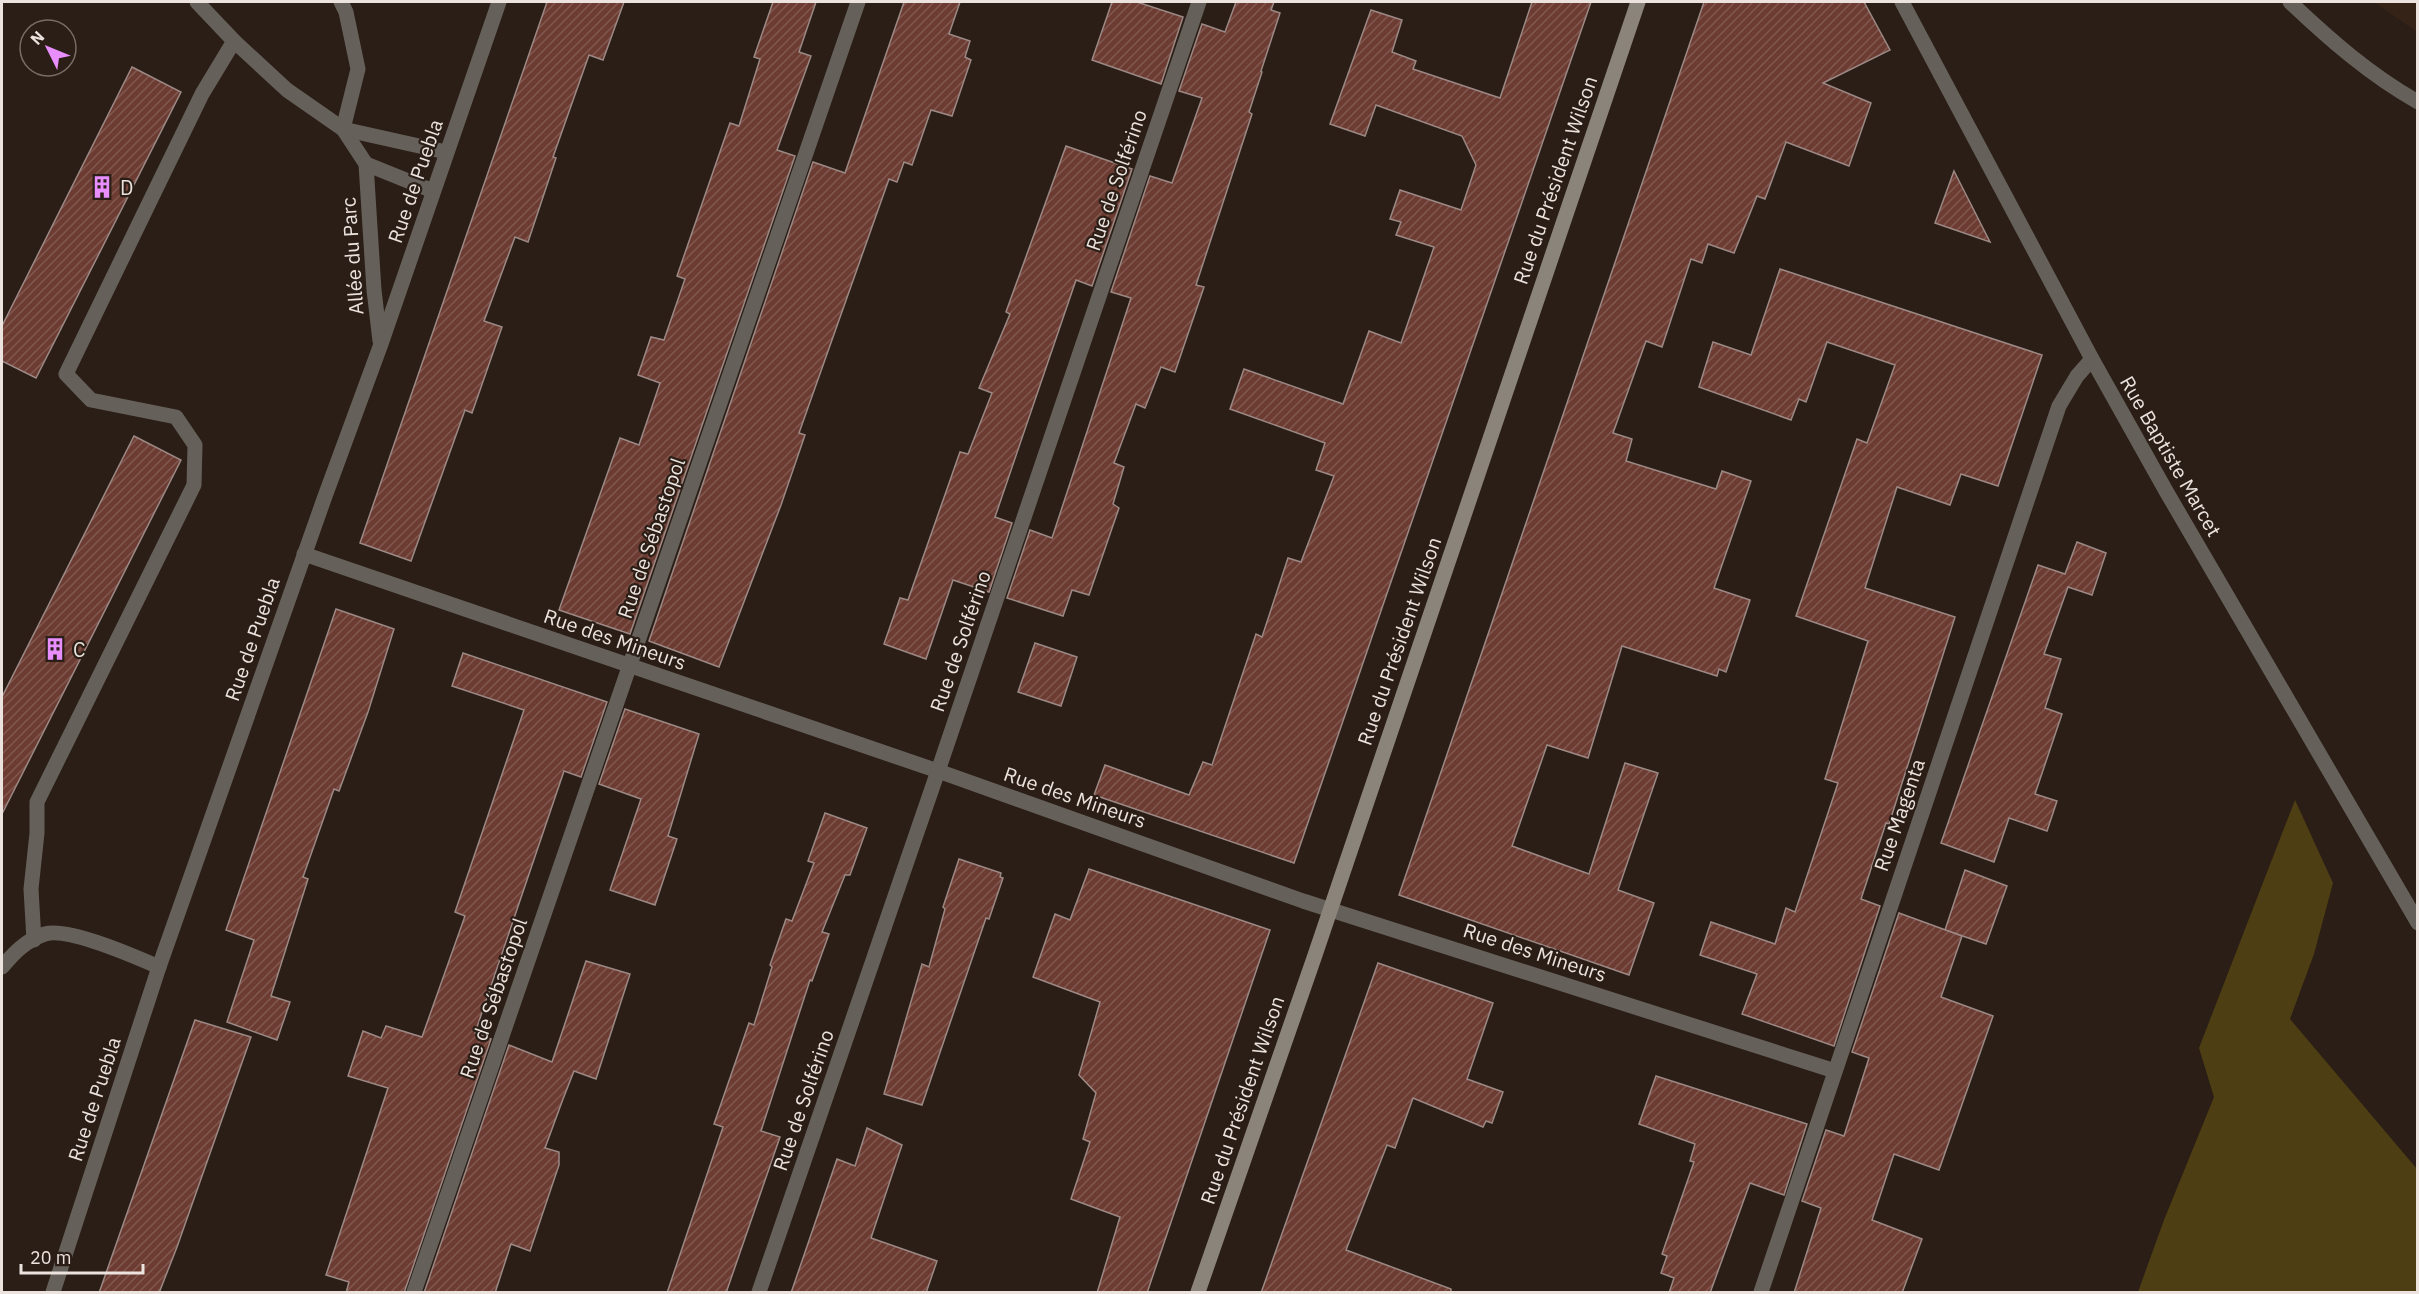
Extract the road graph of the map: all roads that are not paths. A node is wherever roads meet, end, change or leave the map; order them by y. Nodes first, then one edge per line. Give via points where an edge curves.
1 (197, 2) edge
2 (341, 2) edge
3 (499, 2) edge
4 (858, 2) edge
5 (1198, 2) edge
6 (1638, 2) edge
7 (1902, 2) edge
8 (2290, 2) edge
9 (234, 41) junction
10 (2418, 102) edge
11 (343, 129) junction
12 (446, 152) junction
13 (366, 164) junction
14 (433, 191) junction
15 (381, 344) junction
16 (2092, 359) junction
17 (304, 554) junction
18 (629, 667) junction
19 (938, 771) junction
20 (1330, 909) junction
21 (2418, 923) edge
22 (34, 940) junction
23 (2, 967) edge
24 (159, 967) junction
25 (1835, 1071) junction
26 (53, 1293) edge
27 (414, 1293) edge
28 (759, 1293) edge
29 (1198, 1293) edge
30 (1761, 1293) edge

1 - 9 street, Allée du Parc
2 - 11 street via 358,69
3 - 12 street, Rue de Puebla
4 - 18 street, Rue de Sébastopol
5 - 19 street, Rue de Solférino
6 - 20 main road, Rue du Président Wilson
7 - 16 street, Rue Baptiste Marcet
8 - 10 street via 2330,39
9 - 11 street, Allée du Parc via 287,90
9 - 22 street via 202,94 66,374 91,399 176,417 195,445 194,485 37,802 31,889
11 - 12 street, Allée du Parc
11 - 13 street, Allée du Parc
12 - 14 street, Rue de Puebla
13 - 14 street
13 - 15 street, Allée du Parc
14 - 15 street, Rue de Puebla
15 - 17 street, Rue de Puebla
16 - 21 street, Rue Baptiste Marcet
16 - 25 street, Rue Magenta via 2059,406
17 - 18 street, Rue des Mineurs
17 - 24 street, Rue de Puebla
18 - 19 street, Rue des Mineurs
18 - 27 street, Rue de Sébastopol
19 - 20 street, Rue des Mineurs
19 - 28 street, Rue de Solférino
20 - 25 street, Rue des Mineurs
20 - 29 main road, Rue du Président Wilson
22 - 23 street via 18,948
22 - 24 street via 46,934 68,933
24 - 26 street, Rue de Puebla
25 - 30 street, Rue Magenta

